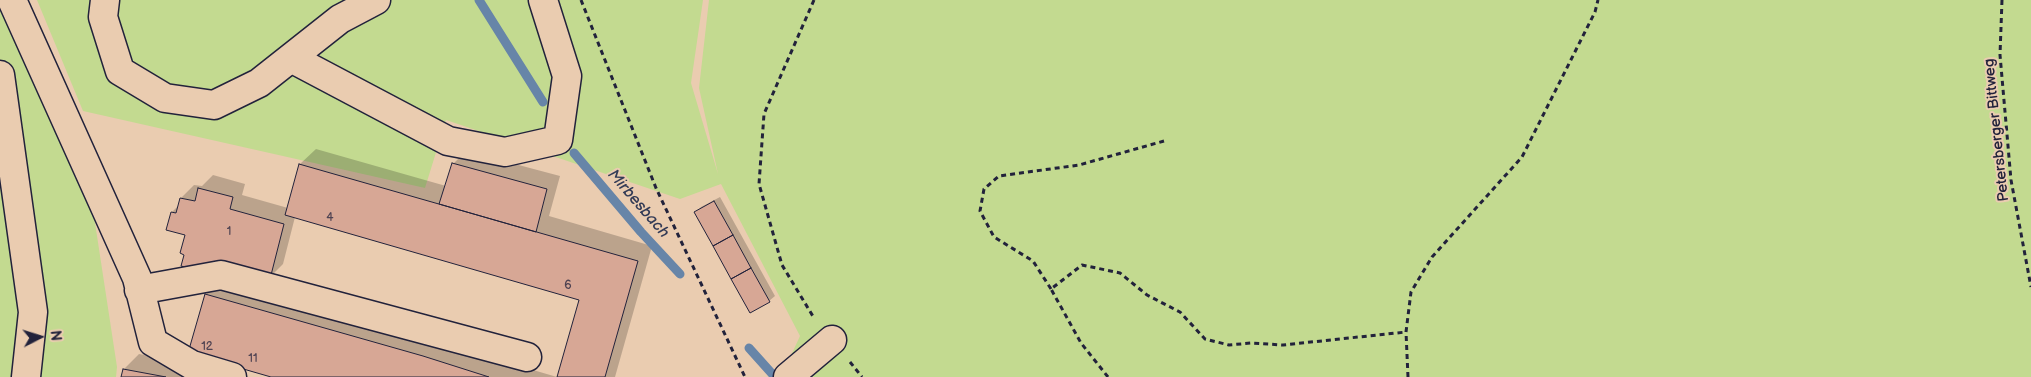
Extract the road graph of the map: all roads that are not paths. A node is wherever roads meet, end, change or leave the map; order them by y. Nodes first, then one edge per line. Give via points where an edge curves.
1 (12, 0) edge
2 (105, 0) edge
3 (376, 0) edge
4 (543, 0) edge
5 (291, 58) junction
6 (0, 75) edge
7 (140, 290) junction
8 (832, 340) road end
9 (527, 356) dead end
10 (26, 377) edge
11 (232, 377) edge
12 (788, 377) edge

1 - 7 lane
2 - 5 lane via 103,17 120,71 165,98 214,106 259,83
3 - 5 lane via 340,19
4 - 5 lane via 567,76 558,140 506,152 448,141
6 - 10 lane via 33,312
7 - 9 lane via 221,275
7 - 11 lane via 153,342 192,365
8 - 12 lane

